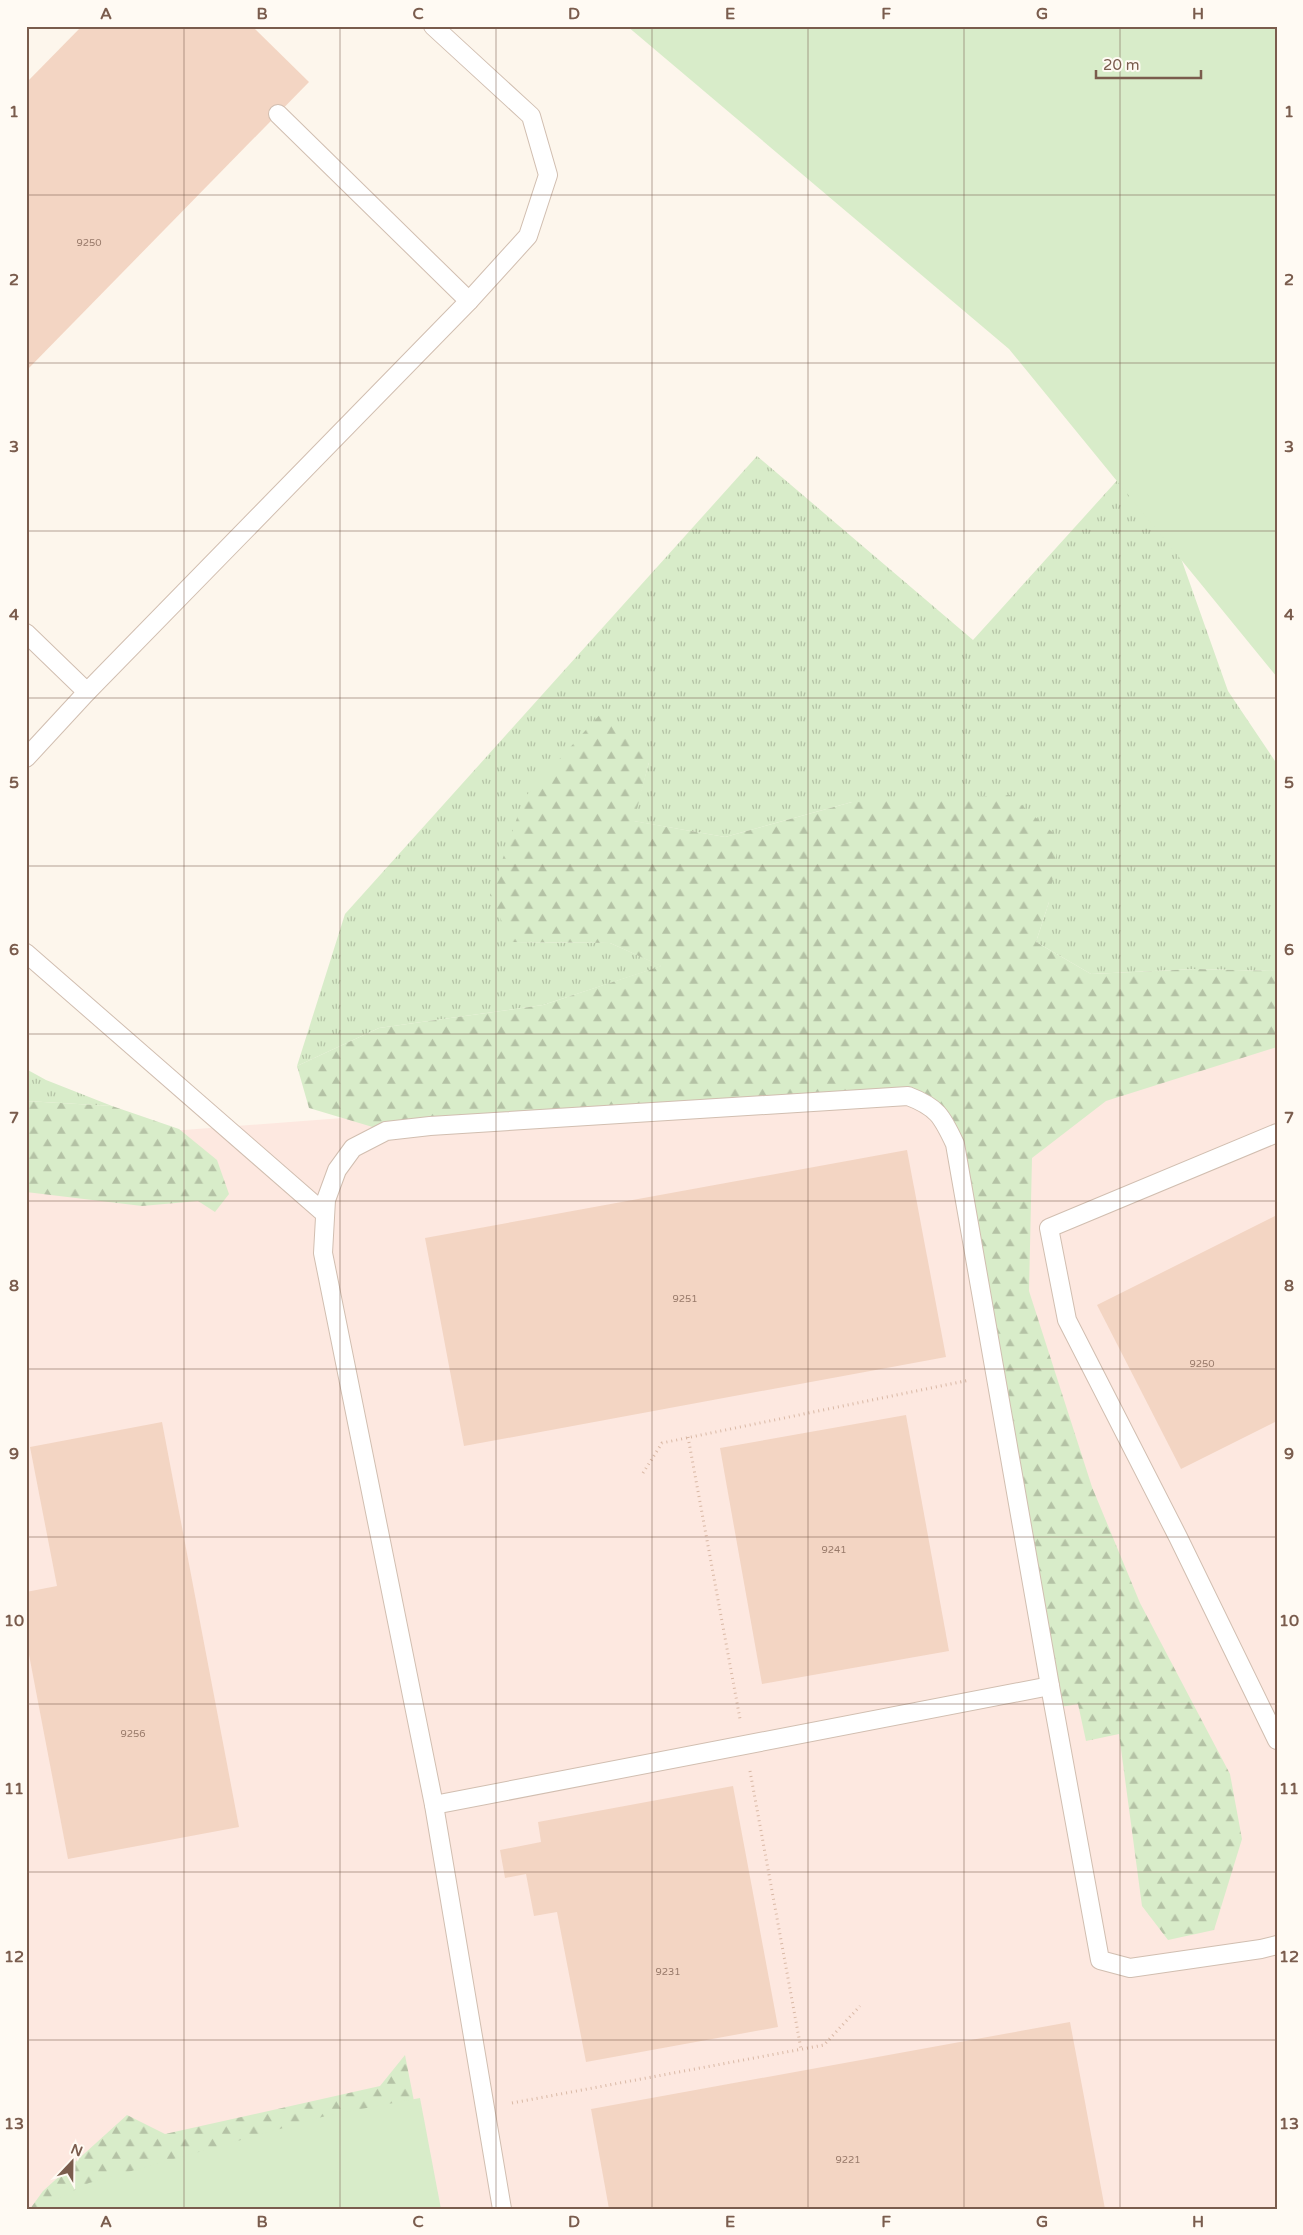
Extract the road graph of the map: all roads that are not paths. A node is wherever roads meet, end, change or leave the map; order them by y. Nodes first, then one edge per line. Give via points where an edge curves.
1 (433, 26) edge
2 (278, 114) dead end
3 (469, 301) junction
4 (26, 633) edge
5 (87, 692) junction
6 (26, 758) edge
7 (26, 953) edge
8 (1277, 1133) edge
9 (324, 1213) junction
10 (1050, 1686) junction
11 (1277, 1740) edge
12 (434, 1805) junction
13 (1277, 1945) edge
14 (502, 2209) edge

1 - 3 lane via 531,116 548,175 528,236
2 - 3 lane
3 - 5 lane
4 - 5 lane
5 - 6 lane
7 - 9 lane
8 - 11 lane via 1049,1228 1067,1320 1178,1536
9 - 10 lane via 337,1170 353,1148 386,1131 908,1096 927,1103 944,1121 955,1144
9 - 12 lane via 323,1253
10 - 12 lane
10 - 13 lane via 1100,1960 1130,1968
12 - 14 lane

